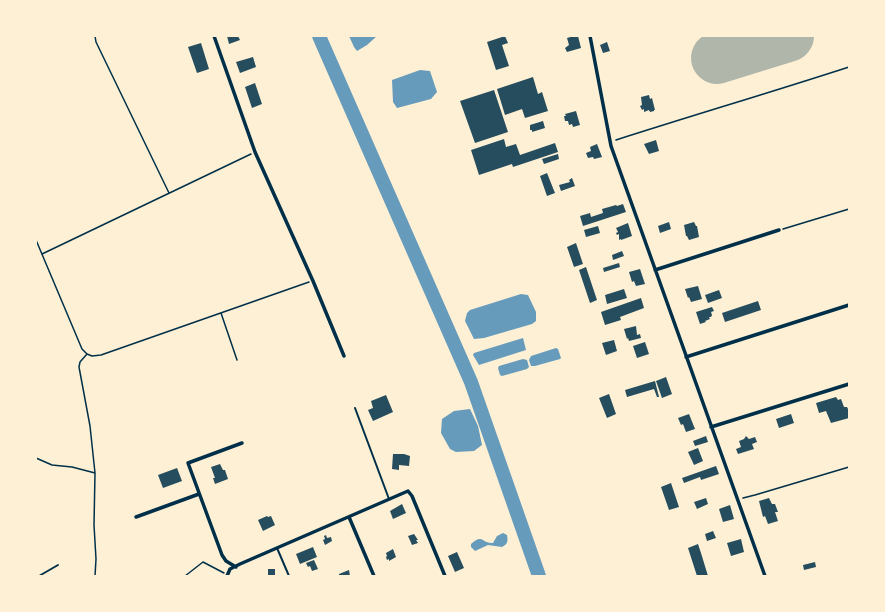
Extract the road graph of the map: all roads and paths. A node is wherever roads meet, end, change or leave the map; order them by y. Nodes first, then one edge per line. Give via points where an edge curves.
1 (95, 36) edge
2 (214, 36) edge
3 (590, 36) edge
4 (849, 67) edge
5 (611, 142) junction
6 (255, 152) junction
7 (169, 193) junction
8 (849, 209) edge
9 (779, 230) joint
10 (36, 240) edge
11 (42, 254) junction
12 (656, 270) junction
13 (313, 281) junction
14 (849, 305) edge
15 (221, 313) junction
16 (87, 354) junction
17 (344, 356) dead end
18 (686, 356) junction
19 (237, 360) dead end
20 (849, 384) edge
21 (355, 408) dead end
22 (711, 427) junction
23 (242, 443) dead end
24 (36, 458) edge
25 (849, 467) edge
26 (95, 473) junction
27 (199, 494) junction
28 (389, 499) junction
29 (737, 499) junction
30 (136, 517) dead end
31 (349, 517) junction
32 (277, 548) junction
33 (58, 565) dead end
34 (236, 567) junction
35 (227, 575) edge
36 (39, 576) edge
37 (95, 576) edge
38 (185, 576) edge
39 (289, 576) edge
40 (374, 576) edge
41 (445, 576) edge
42 (765, 576) edge

1 - 7 path
2 - 6 street
3 - 5 street
4 - 5 path
5 - 12 street
6 - 7 path
6 - 13 street
7 - 11 path
8 - 9 path
9 - 12 street
10 - 11 path
11 - 16 path via 82,349
12 - 18 street
13 - 15 path
13 - 17 street
14 - 18 street
15 - 16 path via 101,355
15 - 19 path
16 - 26 path via 79,367 90,426
18 - 22 street
20 - 22 street
21 - 28 lane
22 - 29 street
23 - 27 street via 188,463
24 - 26 path via 52,466 72,467
25 - 29 path
26 - 37 path
27 - 30 street
27 - 34 street via 222,555
28 - 31 street
28 - 41 street via 408,491 412,496
29 - 42 street
31 - 32 street
31 - 40 street
32 - 34 street
32 - 39 lane
33 - 36 lane
34 - 35 street via 230,569
35 - 38 path via 204,562

